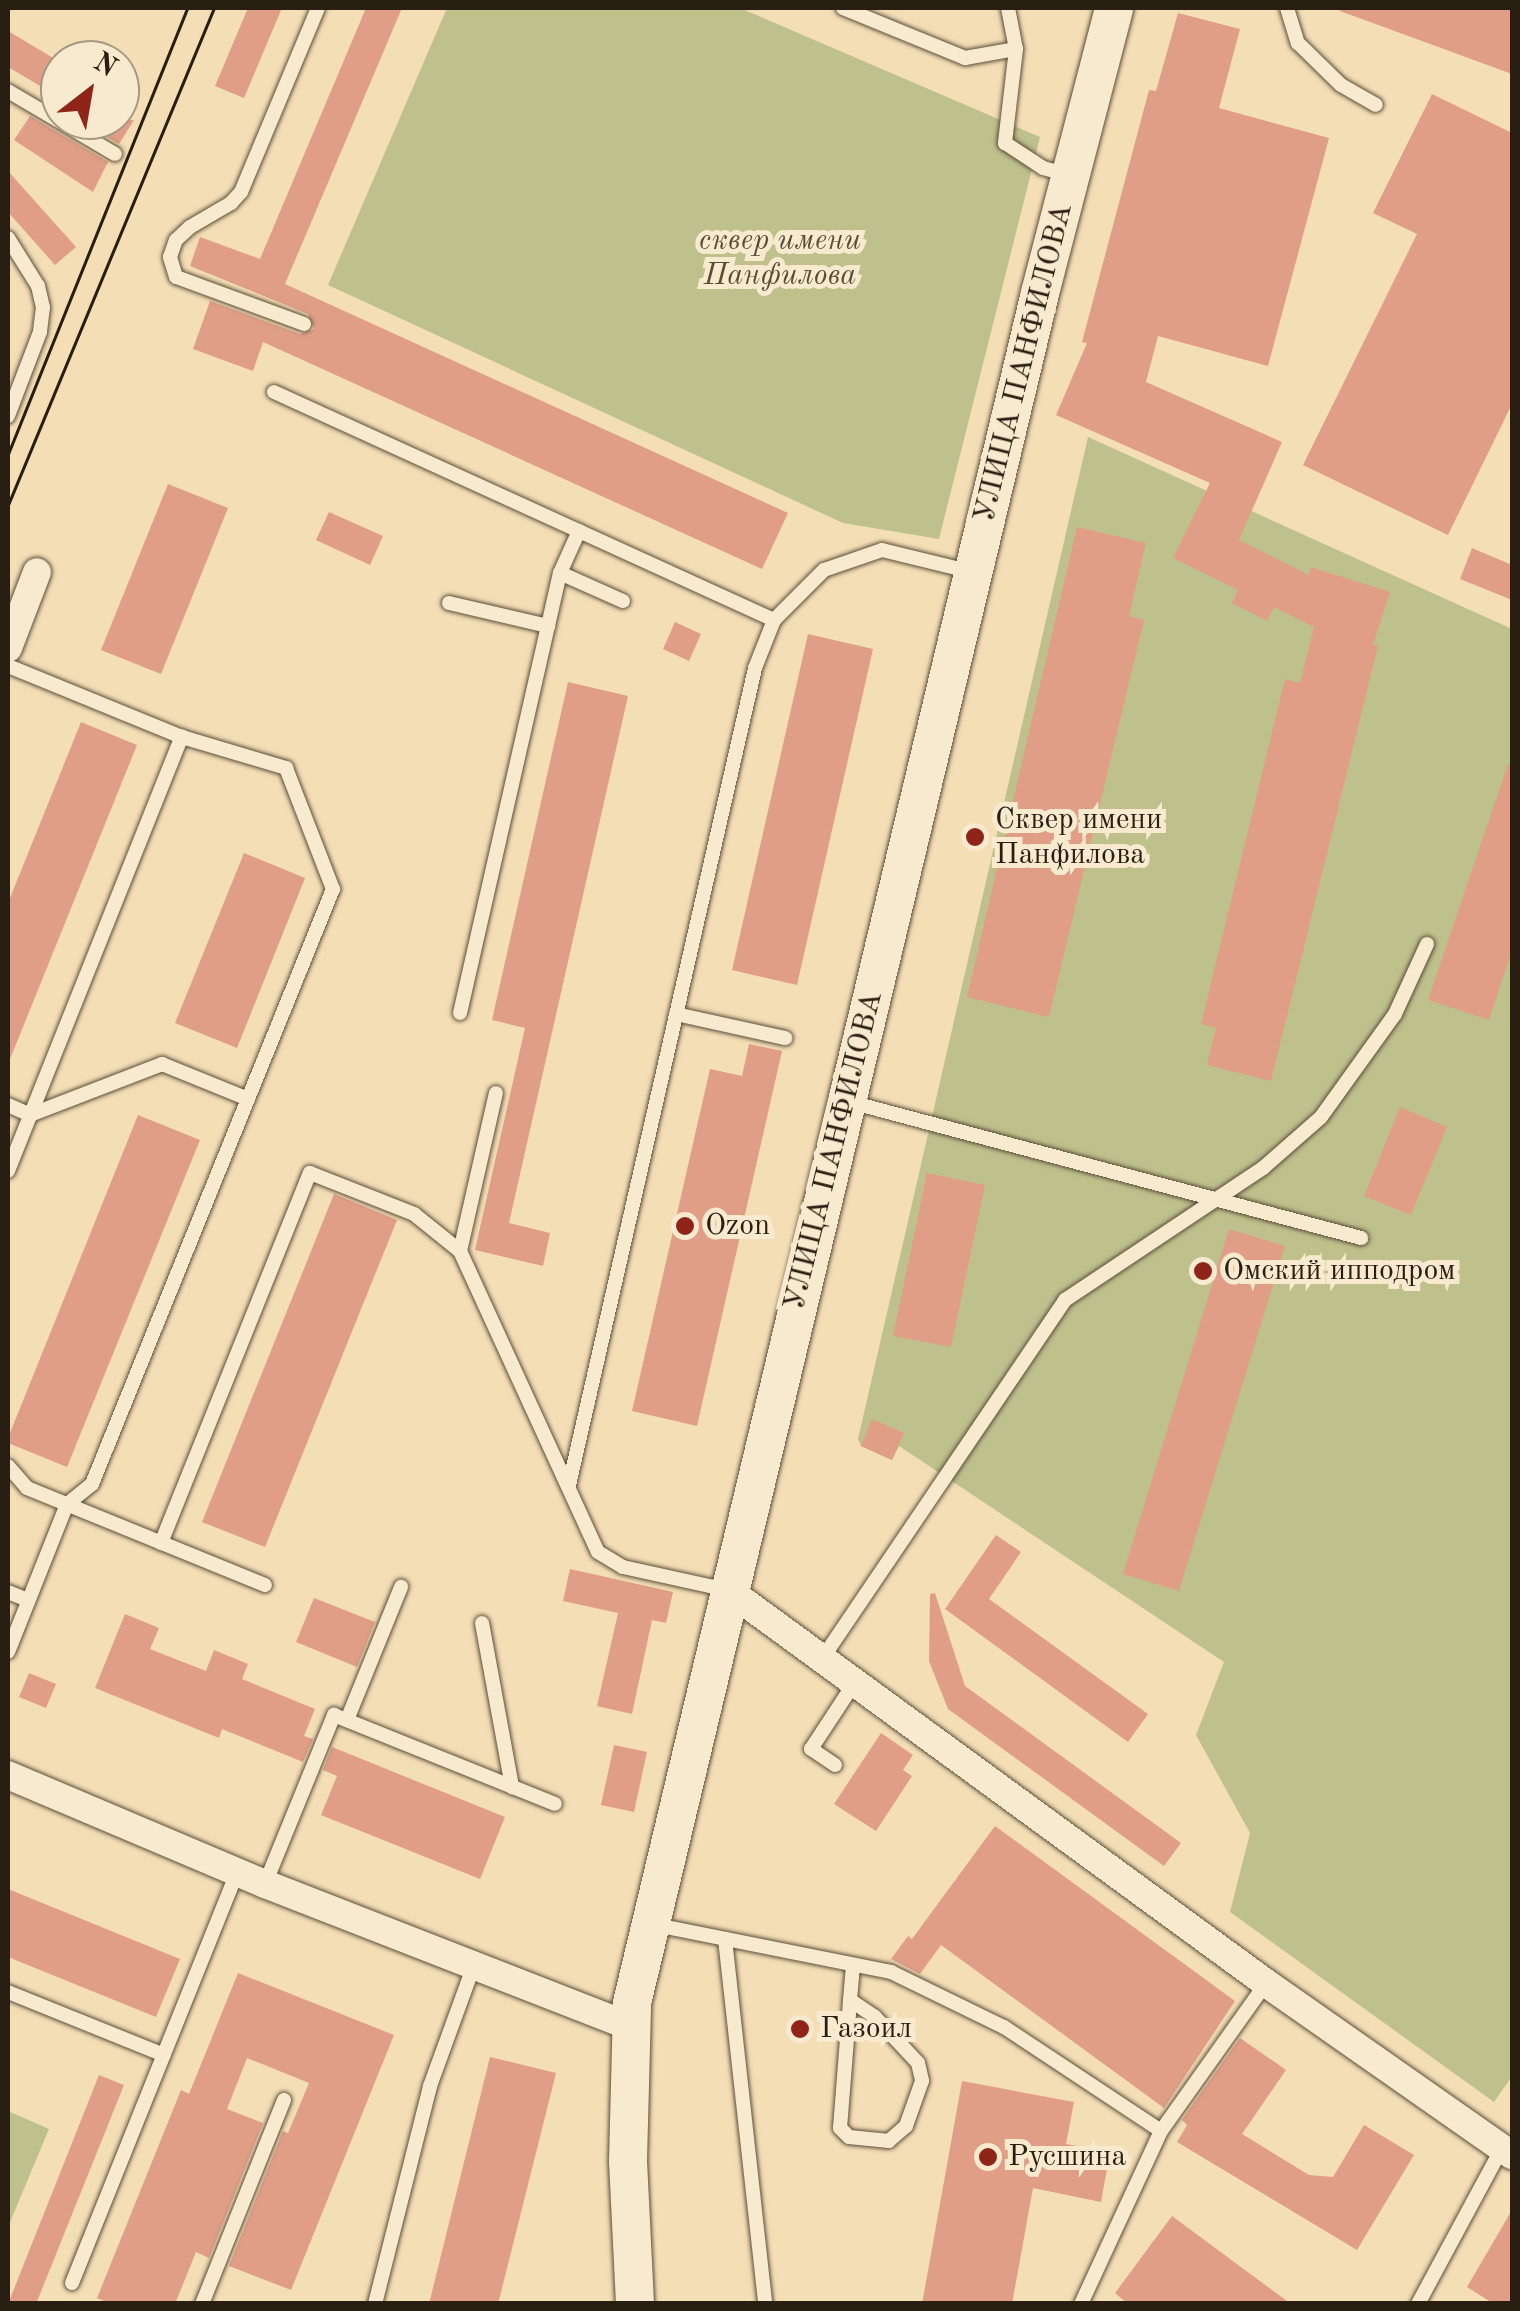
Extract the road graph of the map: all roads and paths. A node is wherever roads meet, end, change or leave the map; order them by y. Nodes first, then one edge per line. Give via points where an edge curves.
1 (318, 8) edge
2 (843, 8) edge
3 (1008, 8) edge
4 (1114, 8) edge
5 (1288, 8) edge
6 (1016, 50) junction
7 (8, 90) edge
8 (1376, 105) dead end
9 (116, 154) dead end
10 (1070, 176) junction
11 (8, 238) edge
12 (304, 324) dead end
13 (274, 392) dead end
14 (8, 416) edge
15 (580, 531) junction
16 (37, 572) dead end
17 (973, 572) junction
18 (560, 573) junction
19 (622, 601) dead end
20 (449, 604) dead end
21 (774, 620) junction
22 (548, 626) junction
23 (9, 640) edge
24 (8, 666) edge
25 (182, 737) junction
26 (1427, 944) dead end
27 (460, 1014) dead end
28 (676, 1014) junction
29 (785, 1038) dead end
30 (496, 1093) dead end
31 (248, 1098) junction
32 (846, 1101) junction
33 (8, 1105) edge
34 (30, 1114) junction
35 (8, 1171) edge
36 (1216, 1200) junction
37 (1361, 1238) dead end
38 (460, 1251) junction
39 (8, 1466) edge
40 (570, 1485) junction
41 (67, 1504) junction
42 (160, 1543) junction
43 (265, 1585) dead end
44 (401, 1587) dead end
45 (728, 1590) junction
46 (8, 1592) edge
47 (28, 1600) junction
48 (482, 1624) dead end
49 (8, 1652) edge
50 (822, 1659) junction
51 (855, 1682) junction
52 (347, 1720) junction
53 (835, 1764) dead end
54 (8, 1775) edge
55 (512, 1787) junction
56 (555, 1804) dead end
57 (237, 1872) junction
58 (265, 1884) junction
59 (650, 1924) junction
60 (725, 1939) junction
61 (474, 1965) junction
62 (853, 1965) junction
63 (1266, 1983) junction
64 (8, 1992) edge
65 (850, 2000) junction
66 (630, 2026) junction
67 (164, 2055) junction
68 (284, 2100) dead end
69 (1161, 2130) junction
70 (1507, 2152) edge
71 (72, 2283) dead end
72 (202, 2304) edge
73 (375, 2304) edge
74 (635, 2304) edge
75 (764, 2304) edge
76 (1081, 2304) edge
77 (1418, 2304) edge

1 - 12 lane via 241,192 190,227 170,257 176,276
2 - 6 lane via 965,58
3 - 6 lane
4 - 10 main road, УЛИЦА ПАНФИЛОВА
5 - 8 lane via 1298,43 1342,85
6 - 10 lane via 1006,143 1043,168
7 - 9 lane
10 - 17 main road, УЛИЦА ПАНФИЛОВА
11 - 14 lane via 25,260 43,307
13 - 15 lane
15 - 18 lane
15 - 21 lane
16 - 23 street
17 - 21 lane via 882,550 824,570
17 - 32 main road, УЛИЦА ПАНФИЛОВА
18 - 19 lane
18 - 22 lane
20 - 22 lane
21 - 28 lane via 755,668
22 - 27 lane
24 - 25 lane
25 - 31 lane via 286,768 332,889
25 - 34 lane
26 - 36 lane via 1395,1014 1321,1117
28 - 29 lane
28 - 40 lane
30 - 38 lane
31 - 34 lane via 162,1064
31 - 41 lane via 92,1484
32 - 36 lane
32 - 45 main road, УЛИЦА ПАНФИЛОВА
33 - 34 lane
34 - 35 lane
36 - 37 lane
36 - 50 lane via 1065,1300
38 - 40 lane
38 - 42 lane via 414,1214 310,1172
39 - 41 lane via 27,1488
40 - 45 lane via 598,1552 623,1567
41 - 42 lane
41 - 47 lane
42 - 43 lane
44 - 52 lane
45 - 50 street
45 - 59 main road, УЛИЦА ПАНФИЛОВА
46 - 47 lane
47 - 49 lane
48 - 55 lane
50 - 51 street
51 - 53 lane via 811,1749
51 - 63 street
52 - 55 lane
52 - 58 lane via 334,1714
54 - 57 street
55 - 56 lane
57 - 58 street
57 - 67 lane
58 - 61 street
59 - 60 lane
59 - 66 main road, УЛИЦА ПАНФИЛОВА
60 - 62 lane
60 - 75 lane
61 - 66 street
61 - 73 lane via 430,2086
62 - 65 lane
62 - 69 lane via 892,1972 1004,2027
63 - 69 lane
63 - 70 street
64 - 67 lane
65 - 65 lane via 875,2016 918,2063 922,2082 906,2126 889,2141 850,2137 840,2128
66 - 74 main road, УЛИЦА ПАНФИЛОВА
67 - 71 lane
68 - 72 lane
69 - 76 lane
70 - 77 lane

